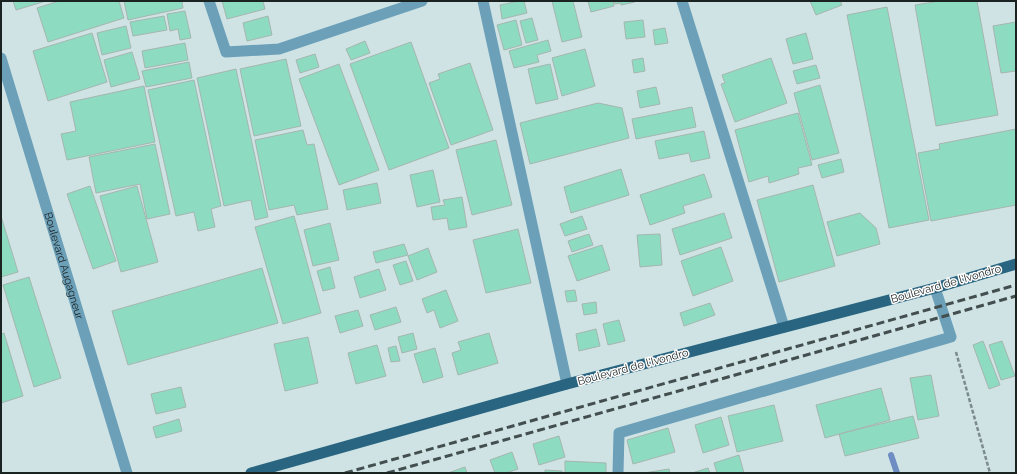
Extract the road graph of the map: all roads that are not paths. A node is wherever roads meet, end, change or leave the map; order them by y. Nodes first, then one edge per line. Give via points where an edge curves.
1 (210, 1) edge
2 (422, 1) edge
3 (482, 1) edge
4 (682, 1) edge
5 (1, 58) edge
6 (1016, 264) edge
7 (935, 288) junction
8 (784, 328) junction
9 (567, 384) junction
10 (127, 473) edge
11 (251, 473) edge
12 (618, 473) edge

1 - 2 street via 226,52 279,49
3 - 9 street
4 - 8 street
5 - 10 street, Boulevard Augagneur
6 - 7 main road, Boulevard de l'Ivondro
7 - 8 main road, Boulevard de l'Ivondro
7 - 12 street via 951,337 619,433
8 - 9 main road, Boulevard de l'Ivondro
9 - 11 main road, Boulevard de l'Ivondro

